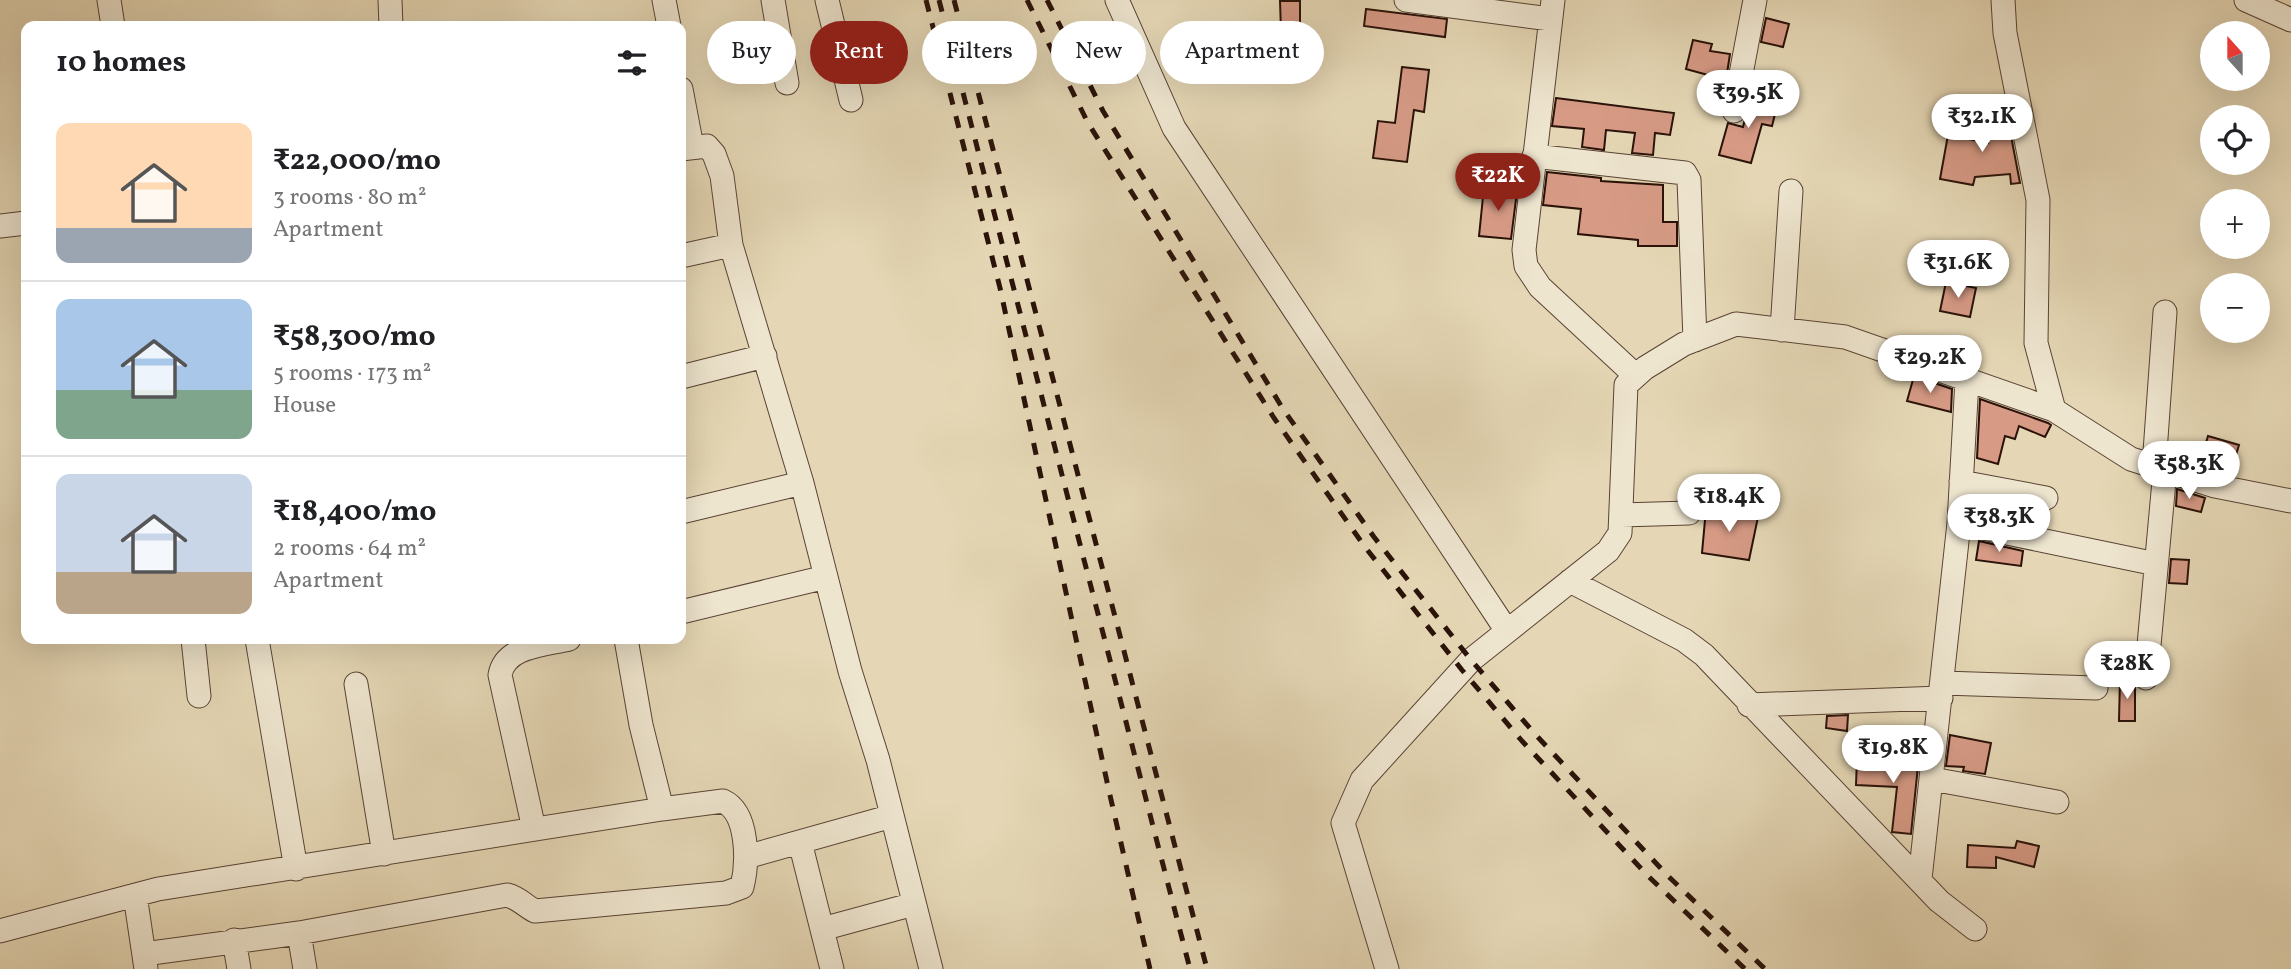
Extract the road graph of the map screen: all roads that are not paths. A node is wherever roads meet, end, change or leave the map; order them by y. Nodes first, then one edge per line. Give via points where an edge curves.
1 (109, 0) edge
2 (390, 0) edge
3 (664, 0) edge
4 (773, 0) edge
5 (827, 0) edge
6 (1117, 0) edge
7 (1406, 0) edge
8 (1755, 0) edge
9 (2003, 0) edge
10 (2246, 0) edge
11 (1551, 10) edge
12 (2291, 20) edge
13 (112, 21) edge
14 (391, 21) edge
15 (668, 21) edge
16 (777, 21) edge
17 (851, 100) dead end
18 (1734, 111) dead end
19 (686, 148) edge
20 (1534, 156) junction
21 (1791, 191) dead end
22 (21, 224) edge
23 (0, 226) edge
24 (732, 245) junction
25 (686, 255) edge
26 (2165, 312) dead end
27 (1782, 330) junction
28 (1695, 340) junction
29 (765, 356) junction
30 (686, 376) edge
31 (1636, 376) junction
32 (1967, 380) junction
33 (2054, 410) junction
34 (2159, 468) junction
35 (1961, 482) junction
36 (802, 483) junction
37 (2046, 498) dead end
38 (2291, 501) edge
39 (686, 511) edge
40 (1689, 513) dead end
41 (1621, 514) junction
42 (1959, 523) junction
43 (2156, 564) junction
44 (826, 577) junction
45 (1570, 580) junction
46 (686, 611) edge
47 (1507, 631) junction
48 (194, 644) edge
49 (258, 644) edge
50 (550, 644) edge
51 (627, 644) edge
52 (2146, 678) dead end
53 (356, 684) dead end
54 (2096, 688) dead end
55 (1942, 690) junction
56 (200, 696) dead end
57 (1749, 705) junction
58 (1932, 779) junction
59 (2057, 802) dead end
60 (662, 809) junction
61 (892, 816) junction
62 (534, 829) junction
63 (800, 842) junction
64 (384, 854) junction
65 (746, 857) junction
66 (296, 869) junction
67 (1920, 879) junction
68 (135, 895) junction
69 (914, 904) junction
70 (822, 929) junction
71 (1975, 929) dead end
72 (0, 931) edge
73 (299, 933) junction
74 (234, 940) junction
75 (145, 962) edge
76 (239, 969) edge
77 (305, 969) edge
78 (832, 969) edge
79 (931, 969) edge
80 (1387, 969) edge

1 - 13 street
2 - 14 street
3 - 15 street
4 - 16 street
5 - 17 street
6 - 47 street via 1174,128
7 - 11 street
8 - 18 street
9 - 33 street via 2005,33 2038,200 2036,343
10 - 12 street
11 - 20 street
19 - 24 street via 707,146 714,154 722,176
20 - 28 street via 1685,173 1689,180
20 - 31 street via 1526,266 1540,287
21 - 27 street
22 - 23 street
24 - 25 street
24 - 29 street
26 - 34 street
27 - 28 street via 1736,324
27 - 32 street via 1845,337
28 - 31 street
29 - 30 street
29 - 36 street
31 - 41 street via 1626,385
32 - 33 street
32 - 35 street
33 - 34 street via 2131,459
34 - 38 street via 2215,486
34 - 43 street
35 - 37 street
35 - 42 street
36 - 39 street
36 - 44 street
40 - 41 street
41 - 45 street via 1620,533 1608,551
42 - 43 street
42 - 55 street
43 - 52 street
44 - 46 street
44 - 61 street
45 - 47 street
45 - 57 street via 1684,640 1704,655
47 - 80 street via 1471,660 1362,779 1343,823
48 - 56 street
49 - 66 street
50 - 62 street via 511,654 500,675
51 - 60 street
53 - 64 street
54 - 55 street
55 - 57 street
55 - 58 street
57 - 67 street
58 - 59 street
58 - 67 street
60 - 62 street
60 - 65 street via 723,801 733,805
61 - 63 street
61 - 69 street
62 - 64 street
63 - 65 street
63 - 70 street
64 - 66 street
65 - 73 street via 742,887 726,894 535,911 507,895
66 - 68 street
67 - 71 street
68 - 72 street
68 - 75 street
69 - 70 street
69 - 79 street
70 - 78 street
73 - 74 street
73 - 77 street
74 - 75 street
74 - 76 street

